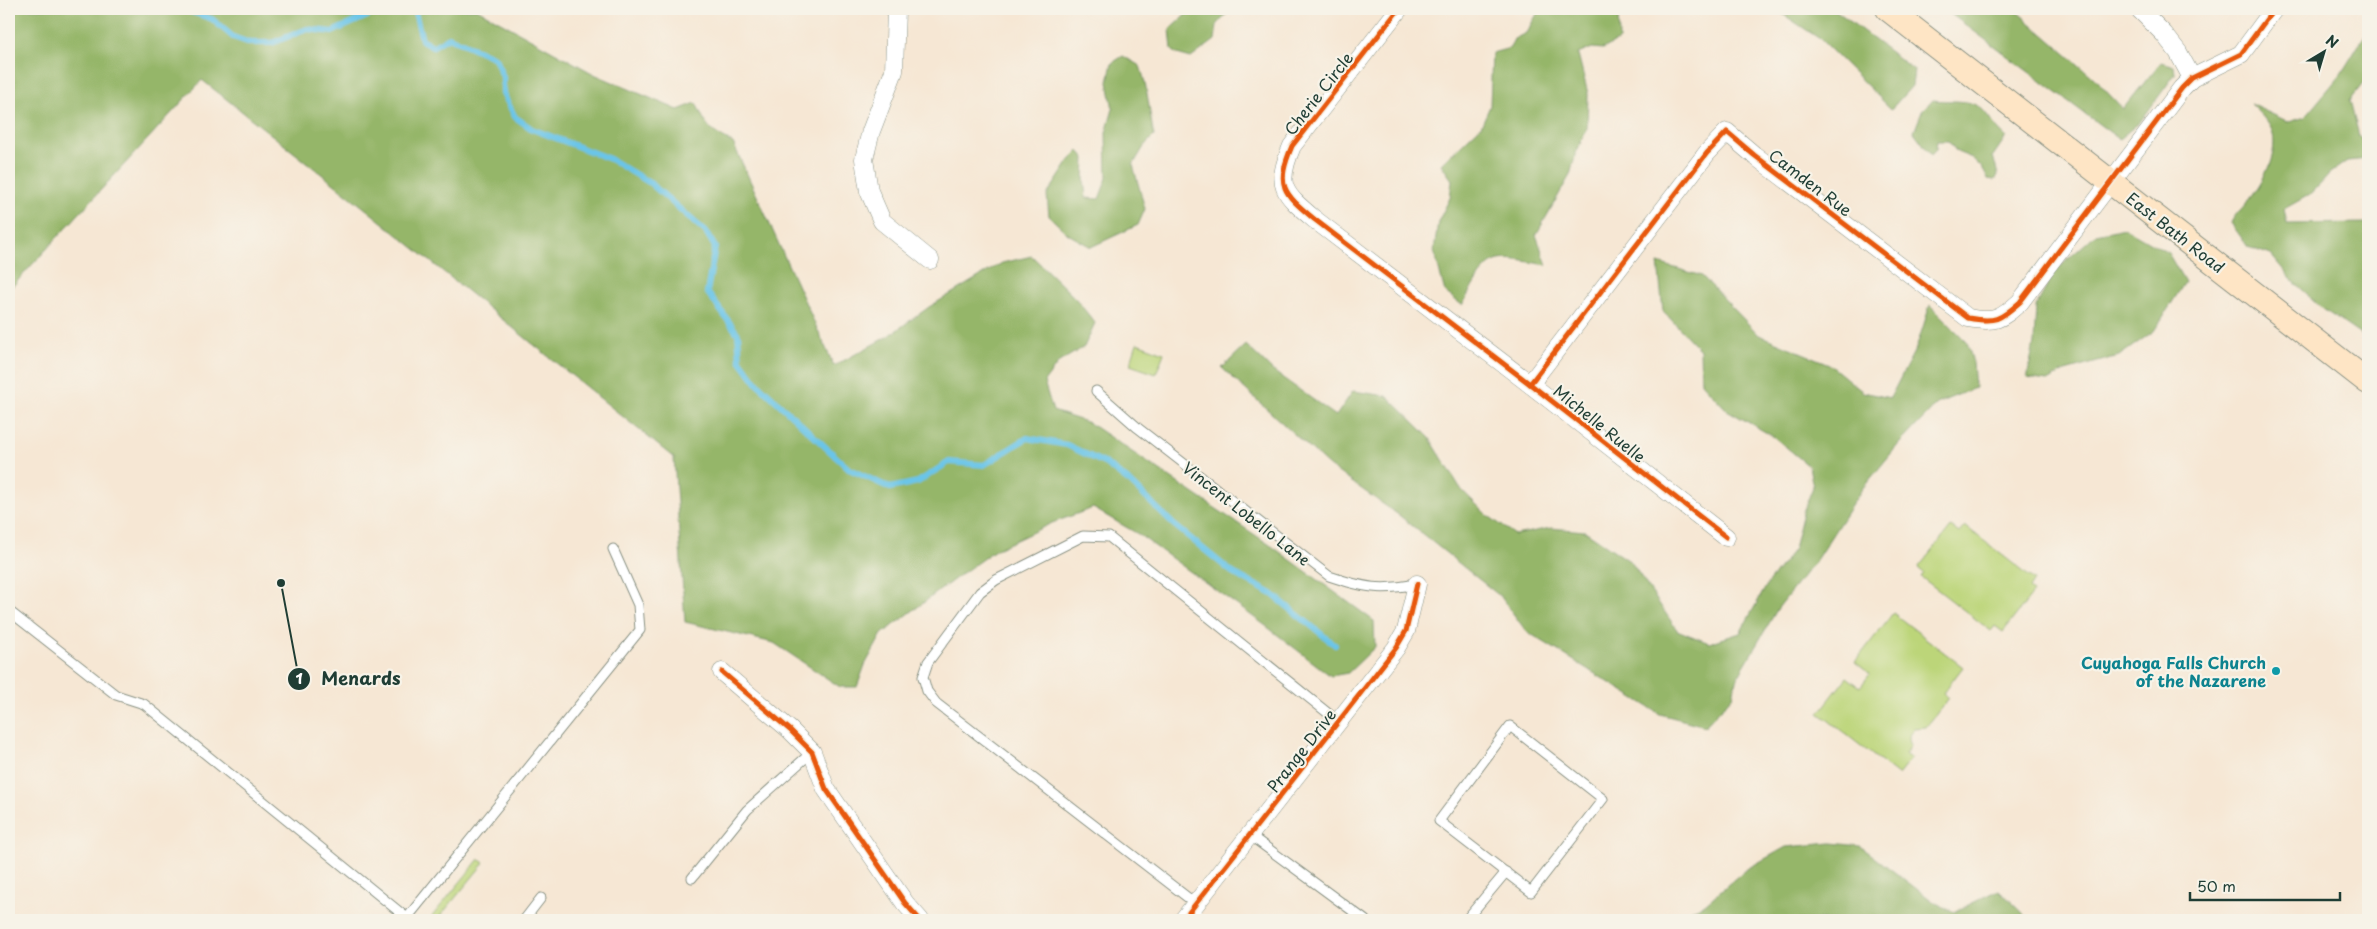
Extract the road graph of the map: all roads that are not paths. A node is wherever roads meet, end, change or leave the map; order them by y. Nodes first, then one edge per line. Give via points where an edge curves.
1 (896, 9) edge
2 (1399, 9) edge
3 (1888, 9) edge
4 (2139, 9) edge
5 (2274, 9) edge
6 (2192, 78) junction
7 (2112, 182) junction
8 (1362, 256) joint
9 (930, 260) dead end
10 (2368, 382) edge
11 (1530, 384) junction
12 (1096, 391) dead end
13 (1726, 538) dead end
14 (613, 549) dead end
15 (1417, 584) joint
16 (9, 611) edge
17 (722, 672) dead end
18 (1339, 722) junction
19 (812, 752) junction
20 (1251, 836) junction
21 (1506, 872) junction
22 (692, 878) dead end
23 (541, 898) dead end
24 (1196, 904) junction
25 (406, 919) edge
26 (524, 920) edge
27 (920, 920) edge
28 (1183, 920) edge
29 (1365, 920) edge
30 (1466, 920) edge

1 - 9 street via 894,71 864,159 869,191 882,220
2 - 8 street, Cherie Circle via 1292,146 1283,167 1283,183 1290,198
3 - 7 street, East Bath Road
4 - 6 street via 2178,52
5 - 6 street via 2241,54
6 - 7 street
7 - 10 street, East Bath Road
7 - 11 street, Camden Rue via 2020,302 2002,318 1988,322 1968,318 1727,132 1707,153
8 - 11 street, Michelle Ruelle
11 - 13 street, Michelle Ruelle
12 - 15 lane, Vincent Lobello Lane via 1138,428 1329,576 1380,590
14 - 25 lane via 638,605 640,630
15 - 18 street, Prange Drive via 1406,631
16 - 25 lane via 116,695 144,704
17 - 19 street
18 - 20 street, Prange Drive
18 - 24 lane via 1109,537 1083,536 996,580 980,592 928,662 923,677 936,703
19 - 22 lane via 747,810
19 - 27 street via 826,789
20 - 24 street, Prange Drive
20 - 29 lane
21 - 21 lane via 1531,892 1603,799 1510,726 1439,821
21 - 30 lane
23 - 26 lane
24 - 28 street, Prange Drive

